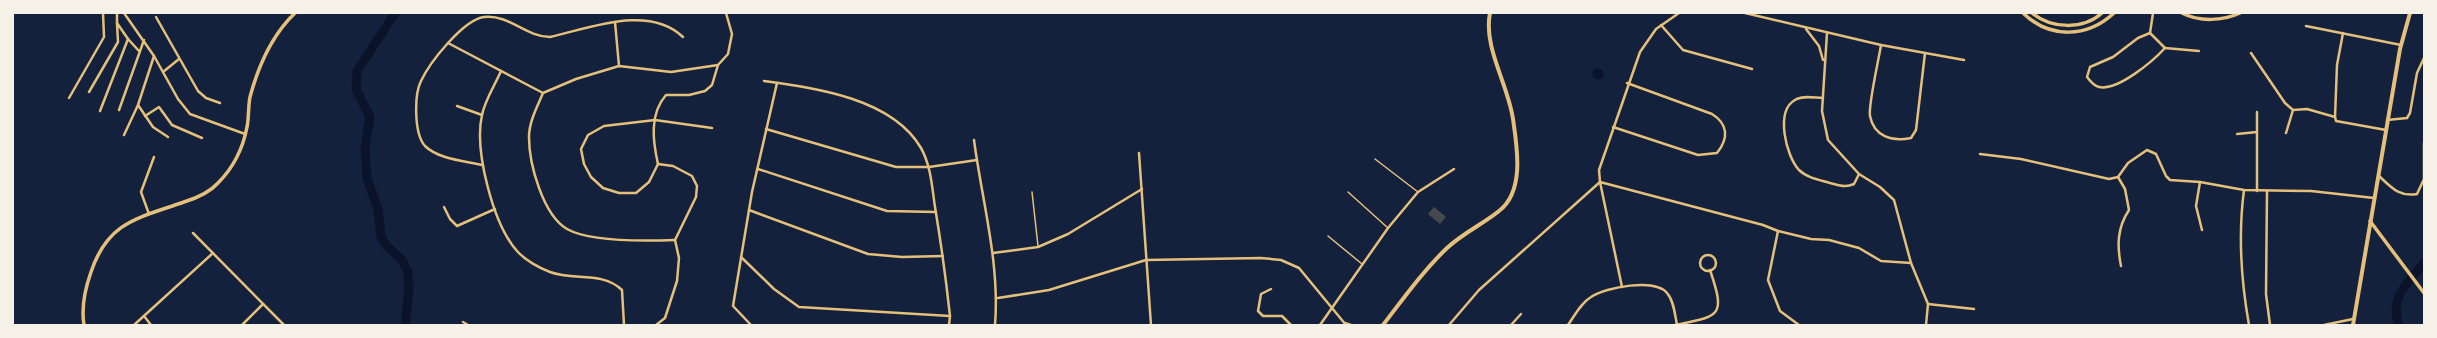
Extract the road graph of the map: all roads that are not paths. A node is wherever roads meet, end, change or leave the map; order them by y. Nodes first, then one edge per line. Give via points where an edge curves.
1 (102, 13) edge
2 (118, 13) edge
3 (124, 13) edge
4 (295, 13) edge
5 (726, 13) edge
6 (1490, 13) edge
7 (1679, 13) edge
8 (1745, 13) edge
9 (2023, 13) edge
10 (2032, 13) edge
11 (2102, 13) edge
12 (2114, 13) edge
13 (2153, 13) edge
14 (2182, 13) edge
15 (2240, 13) edge
16 (2410, 13) edge
17 (156, 18) dead end
18 (615, 22) junction
19 (117, 23) junction
20 (1661, 25) junction
21 (2306, 26) dead end
22 (1805, 28) junction
23 (1827, 33) junction
24 (2150, 33) junction
25 (2343, 33) junction
26 (683, 37) dead end
27 (128, 39) junction
28 (144, 40) junction
29 (448, 43) junction
30 (1881, 45) junction
31 (2401, 45) junction
32 (2165, 48) junction
33 (139, 51) junction
34 (2199, 51) dead end
35 (1925, 53) junction
36 (2251, 53) dead end
37 (154, 56) junction
38 (2424, 58) edge
39 (179, 60) junction
40 (1964, 60) dead end
41 (1824, 62) junction
42 (619, 66) junction
43 (718, 66) junction
44 (1752, 69) dead end
45 (501, 71) junction
46 (163, 72) junction
47 (764, 81) dead end
48 (777, 83) junction
49 (1627, 83) junction
50 (89, 92) dead end
51 (543, 94) junction
52 (69, 98) dead end
53 (1823, 98) junction
54 (220, 103) dead end
55 (138, 105) junction
56 (457, 106) dead end
57 (119, 110) dead end
58 (2293, 110) junction
59 (100, 111) dead end
60 (2257, 112) dead end
61 (482, 114) junction
62 (145, 116) junction
63 (2335, 117) junction
64 (655, 120) junction
65 (2387, 120) junction
66 (1613, 127) junction
67 (712, 128) dead end
68 (766, 129) junction
69 (2386, 130) junction
70 (2257, 132) junction
71 (2286, 133) dead end
72 (245, 134) junction
73 (2238, 134) dead end
74 (124, 135) dead end
75 (168, 137) dead end
76 (202, 138) dead end
77 (974, 140) dead end
78 (2424, 143) edge
79 (1139, 153) dead end
80 (1980, 154) dead end
81 (154, 157) dead end
82 (1375, 159) dead end
83 (977, 160) junction
84 (658, 164) junction
85 (482, 165) junction
86 (929, 167) junction
87 (758, 169) junction
88 (1454, 169) dead end
89 (1859, 174) junction
90 (2378, 176) junction
91 (2118, 177) junction
92 (2424, 178) edge
93 (1600, 182) junction
94 (2200, 182) junction
95 (1142, 188) junction
96 (2244, 190) junction
97 (2257, 191) junction
98 (2266, 191) junction
99 (1032, 192) dead end
100 (1348, 192) dead end
101 (1418, 192) junction
102 (2374, 198) junction
103 (444, 207) dead end
104 (495, 209) junction
105 (749, 210) junction
106 (936, 212) junction
107 (149, 214) junction
108 (2370, 221) junction
109 (1388, 228) junction
110 (2202, 230) dead end
111 (1778, 231) junction
112 (193, 233) dead end
113 (1328, 236) dead end
114 (675, 240) junction
115 (1038, 247) junction
116 (213, 253) junction
117 (992, 253) junction
118 (943, 256) junction
119 (741, 257) junction
120 (1146, 260) junction
121 (1911, 263) junction
122 (1363, 265) junction
123 (2121, 266) dead end
124 (1710, 270) junction
125 (1622, 287) junction
126 (1271, 289) dead end
127 (2424, 293) edge
128 (998, 298) junction
129 (263, 304) junction
130 (1928, 304) junction
131 (1331, 307) junction
132 (1974, 309) dead end
133 (1521, 314) dead end
134 (144, 316) junction
135 (950, 316) junction
136 (2353, 320) junction
137 (463, 322) dead end
138 (1345, 324) edge
139 (84, 325) edge
140 (134, 325) edge
141 (151, 325) edge
142 (242, 325) edge
143 (284, 325) edge
144 (468, 325) edge
145 (624, 325) edge
146 (656, 325) edge
147 (751, 325) edge
148 (949, 325) edge
149 (996, 325) edge
150 (1150, 325) edge
151 (1291, 325) edge
152 (1320, 325) edge
153 (1351, 325) edge
154 (1383, 325) edge
155 (1449, 325) edge
156 (1511, 325) edge
157 (1568, 325) edge
158 (1676, 325) edge
159 (1798, 325) edge
160 (1926, 325) edge
161 (2249, 325) edge
162 (2270, 325) edge
163 (2324, 325) edge
164 (2353, 325) edge

1 - 52 street via 104,37
2 - 19 street
3 - 28 street
4 - 72 street via 283,26 262,62 250,99
5 - 43 street via 732,34 728,54
6 - 154 main road via 1489,37 1507,89 1515,136 1516,168 1512,194 1499,212 1446,249
7 - 20 street
8 - 22 street
9 - 12 street via 2040,26 2071,33 2093,28
10 - 11 street via 2044,20 2070,26 2087,22
13 - 24 street
14 - 15 street via 2193,18 2206,19
16 - 31 main road
17 - 39 street
18 - 26 street via 653,21 676,30
18 - 29 street via 550,37 538,37 502,18 484,17 474,20
18 - 42 street
19 - 27 street
19 - 50 street via 118,42
20 - 44 street via 1683,50
20 - 49 street via 1640,52
21 - 25 street
22 - 23 street
22 - 41 street via 1819,46
23 - 30 street
23 - 41 street
24 - 32 street
24 - 32 street via 2138,38 2113,57 2090,67 2088,77 2092,83 2099,87 2120,82 2154,61
25 - 31 street
25 - 63 street via 2337,65
27 - 33 street
27 - 59 street
28 - 33 street
28 - 37 street
29 - 45 street
29 - 85 street via 420,81 416,96 421,142 440,155
30 - 35 street
30 - 35 street via 1870,116 1879,132 1887,138 1911,138 1916,130
31 - 65 main road
32 - 34 street
33 - 57 street
35 - 40 street
36 - 58 street via 2285,103
37 - 46 street
37 - 55 street
38 - 65 street via 2417,73 2410,113 2407,118
39 - 46 street
39 - 54 street via 198,91 206,98
41 - 53 street
42 - 43 street via 671,72
42 - 51 street via 576,79
43 - 64 street via 712,84 705,91 690,95 666,96
45 - 51 street
45 - 61 street
46 - 72 street via 190,114
47 - 48 street
48 - 68 street
48 - 86 street via 826,90 880,110 901,126 921,147
49 - 66 street
49 - 66 street via 1719,118 1726,134 1724,144 1717,153 1698,154
51 - 114 street via 534,114 529,136 535,170 552,216 568,229 582,234 644,242
53 - 89 street via 1824,124 1828,140
53 - 89 street via 1796,99 1789,105 1785,118 1785,141 1791,158 1806,175 1843,186 1854,184
55 - 62 street
55 - 74 street
56 - 61 street
58 - 63 street via 2307,109
58 - 71 street
60 - 70 street
61 - 85 street via 479,139
62 - 75 street via 157,131
62 - 76 street via 159,107 172,125
63 - 69 street via 2340,122
64 - 67 street
64 - 84 street via 653,141
64 - 84 street via 604,126 588,135 581,149 584,164 591,177 603,188 618,193 636,193 649,182
65 - 69 main road
66 - 93 street via 1598,170
68 - 86 street via 896,168
68 - 87 street
69 - 90 main road
70 - 73 street
70 - 97 street
72 - 107 street via 238,156 218,184 205,195
77 - 83 street
78 - 92 street
79 - 95 street
80 - 91 street via 2021,159 2109,179
81 - 107 street via 141,192
82 - 101 lane
83 - 86 street
83 - 117 street
84 - 114 street via 674,166 692,176 697,186 696,197
85 - 104 street
86 - 106 street
87 - 105 street
87 - 106 street via 887,211
88 - 101 street
89 - 121 street via 1880,187 1894,200
90 - 92 street via 2398,193 2407,196 2417,194
90 - 102 main road
91 - 94 street via 2128,163 2142,152 2150,151 2156,154 2167,179
91 - 123 street via 2125,189 2129,210 2122,220 2118,238
93 - 111 street
93 - 125 street
93 - 155 street via 1479,290
94 - 96 street
94 - 110 street via 2196,206
95 - 115 street via 1068,234
95 - 120 street
96 - 97 street
96 - 161 street via 2241,213 2242,273
97 - 98 street
98 - 102 street via 2311,191
98 - 162 street via 2266,294
99 - 115 lane
100 - 109 lane
101 - 109 street
102 - 108 main road
103 - 104 street via 457,226
104 - 145 street via 500,225 517,251 534,264 564,276 606,279 622,290
105 - 118 street via 868,254 902,257
105 - 119 street
106 - 118 street
107 - 139 street via 113,232 103,243 88,281 82,306
108 - 127 street
108 - 136 main road
109 - 122 street
111 - 121 street via 1853,246 1881,261
111 - 159 street via 1768,280 1780,311
112 - 116 street
113 - 122 lane
114 - 146 street via 679,258 677,281 665,318
115 - 117 street
116 - 129 street
116 - 134 street
117 - 128 street
118 - 135 street
119 - 135 street via 774,289 799,307
119 - 147 street via 733,306
120 - 128 street via 1049,290
120 - 131 street via 1281,260 1300,268
120 - 150 street
121 - 130 street
122 - 131 street
124 - 124 street via 1715,267 1716,261 1713,256 1707,255 1700,263 1702,268
124 - 158 street via 1720,302 1715,313 1708,318
125 - 157 street via 1591,297
125 - 158 street via 1650,284 1661,288 1670,296
126 - 151 street via 1260,294 1258,311 1263,316 1282,316
128 - 149 street
129 - 142 street
129 - 143 street
130 - 132 street
130 - 160 street
131 - 138 street
131 - 152 street
133 - 156 street
134 - 140 street
134 - 141 street
135 - 148 street
136 - 163 street
136 - 164 main road
137 - 144 street
138 - 153 street

